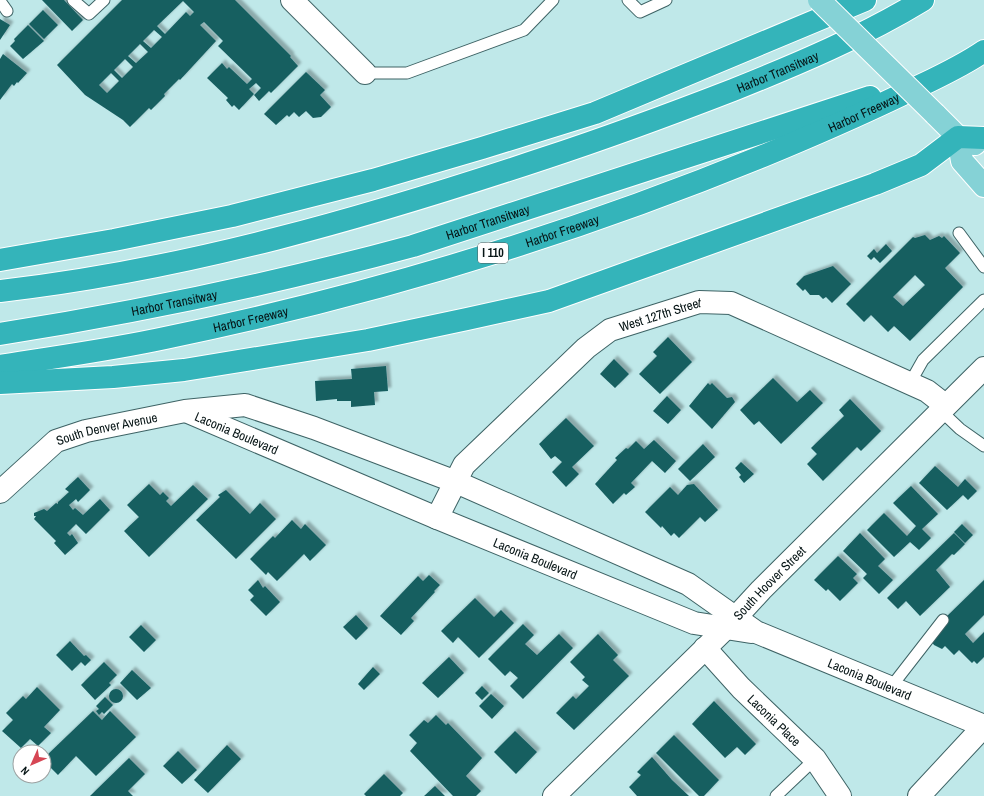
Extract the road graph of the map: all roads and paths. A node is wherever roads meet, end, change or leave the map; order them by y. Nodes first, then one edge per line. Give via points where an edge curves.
1 (73, 0) edge
2 (104, 0) edge
3 (292, 0) edge
4 (628, 0) edge
5 (666, 0) edge
6 (819, 0) edge
7 (865, 0) edge
8 (923, 0) edge
9 (0, 1) edge
10 (546, 2) edge
11 (7, 11) dead end
12 (984, 51) edge
13 (963, 66) junction
14 (365, 73) joint
15 (958, 136) junction
16 (984, 138) edge
17 (984, 148) edge
18 (984, 186) edge
19 (959, 233) dead end
20 (0, 260) edge
21 (984, 267) edge
22 (0, 291) edge
23 (984, 300) edge
24 (0, 334) edge
25 (0, 366) edge
26 (984, 368) edge
27 (0, 383) edge
28 (910, 383) junction
29 (943, 408) junction
30 (185, 411) junction
31 (984, 446) edge
32 (456, 482) junction
33 (0, 492) edge
34 (437, 518) junction
35 (943, 620) dead end
36 (730, 623) junction
37 (705, 648) junction
38 (891, 687) junction
39 (984, 726) edge
40 (815, 759) junction
41 (554, 796) edge
42 (776, 796) edge
43 (840, 796) edge
44 (918, 796) edge

1 - 2 lane via 89,14
3 - 14 street
4 - 5 lane via 640,12
6 - 15 main road, bridge
7 - 20 highway via 595,113 482,148 373,180 232,216
8 - 22 highway, Harbor Transitway via 796,65 640,127 417,200 260,244 63,284
9 - 11 lane
10 - 14 lane via 524,30 407,73
12 - 13 highway, Harbor Freeway / I 110
13 - 24 highway, Harbor Transitway via 398,250 202,297
13 - 25 highway, Harbor Freeway / I 110 via 837,125 733,168 649,201 530,242 420,276 276,313 163,339
15 - 16 highway
15 - 17 main road
15 - 18 main road via 962,161
15 - 27 highway via 921,164 875,184 549,301 368,340 184,370
19 - 21 lane
23 - 28 lane via 923,360
26 - 29 street, South Hoover Street
28 - 29 street, West 127th Street via 927,391
28 - 32 street, West 127th Street via 731,303 699,302 610,330 586,348 464,466
29 - 31 lane via 960,429
29 - 36 street, South Hoover Street
30 - 32 street, Laconia Boulevard via 245,405 314,428
30 - 33 street, South Denver Avenue via 86,431 56,440
30 - 34 street, Laconia Boulevard
32 - 34 street, West 127th Street
32 - 36 street, Laconia Boulevard via 688,584
34 - 36 street, Laconia Boulevard via 694,623
35 - 38 lane
36 - 37 street, South Hoover Street
36 - 38 street, Laconia Boulevard
37 - 40 street, Laconia Place via 741,688
37 - 41 street, South Hoover Street
38 - 39 street, Laconia Boulevard
39 - 44 street
40 - 42 lane
40 - 43 street, Laconia Place

